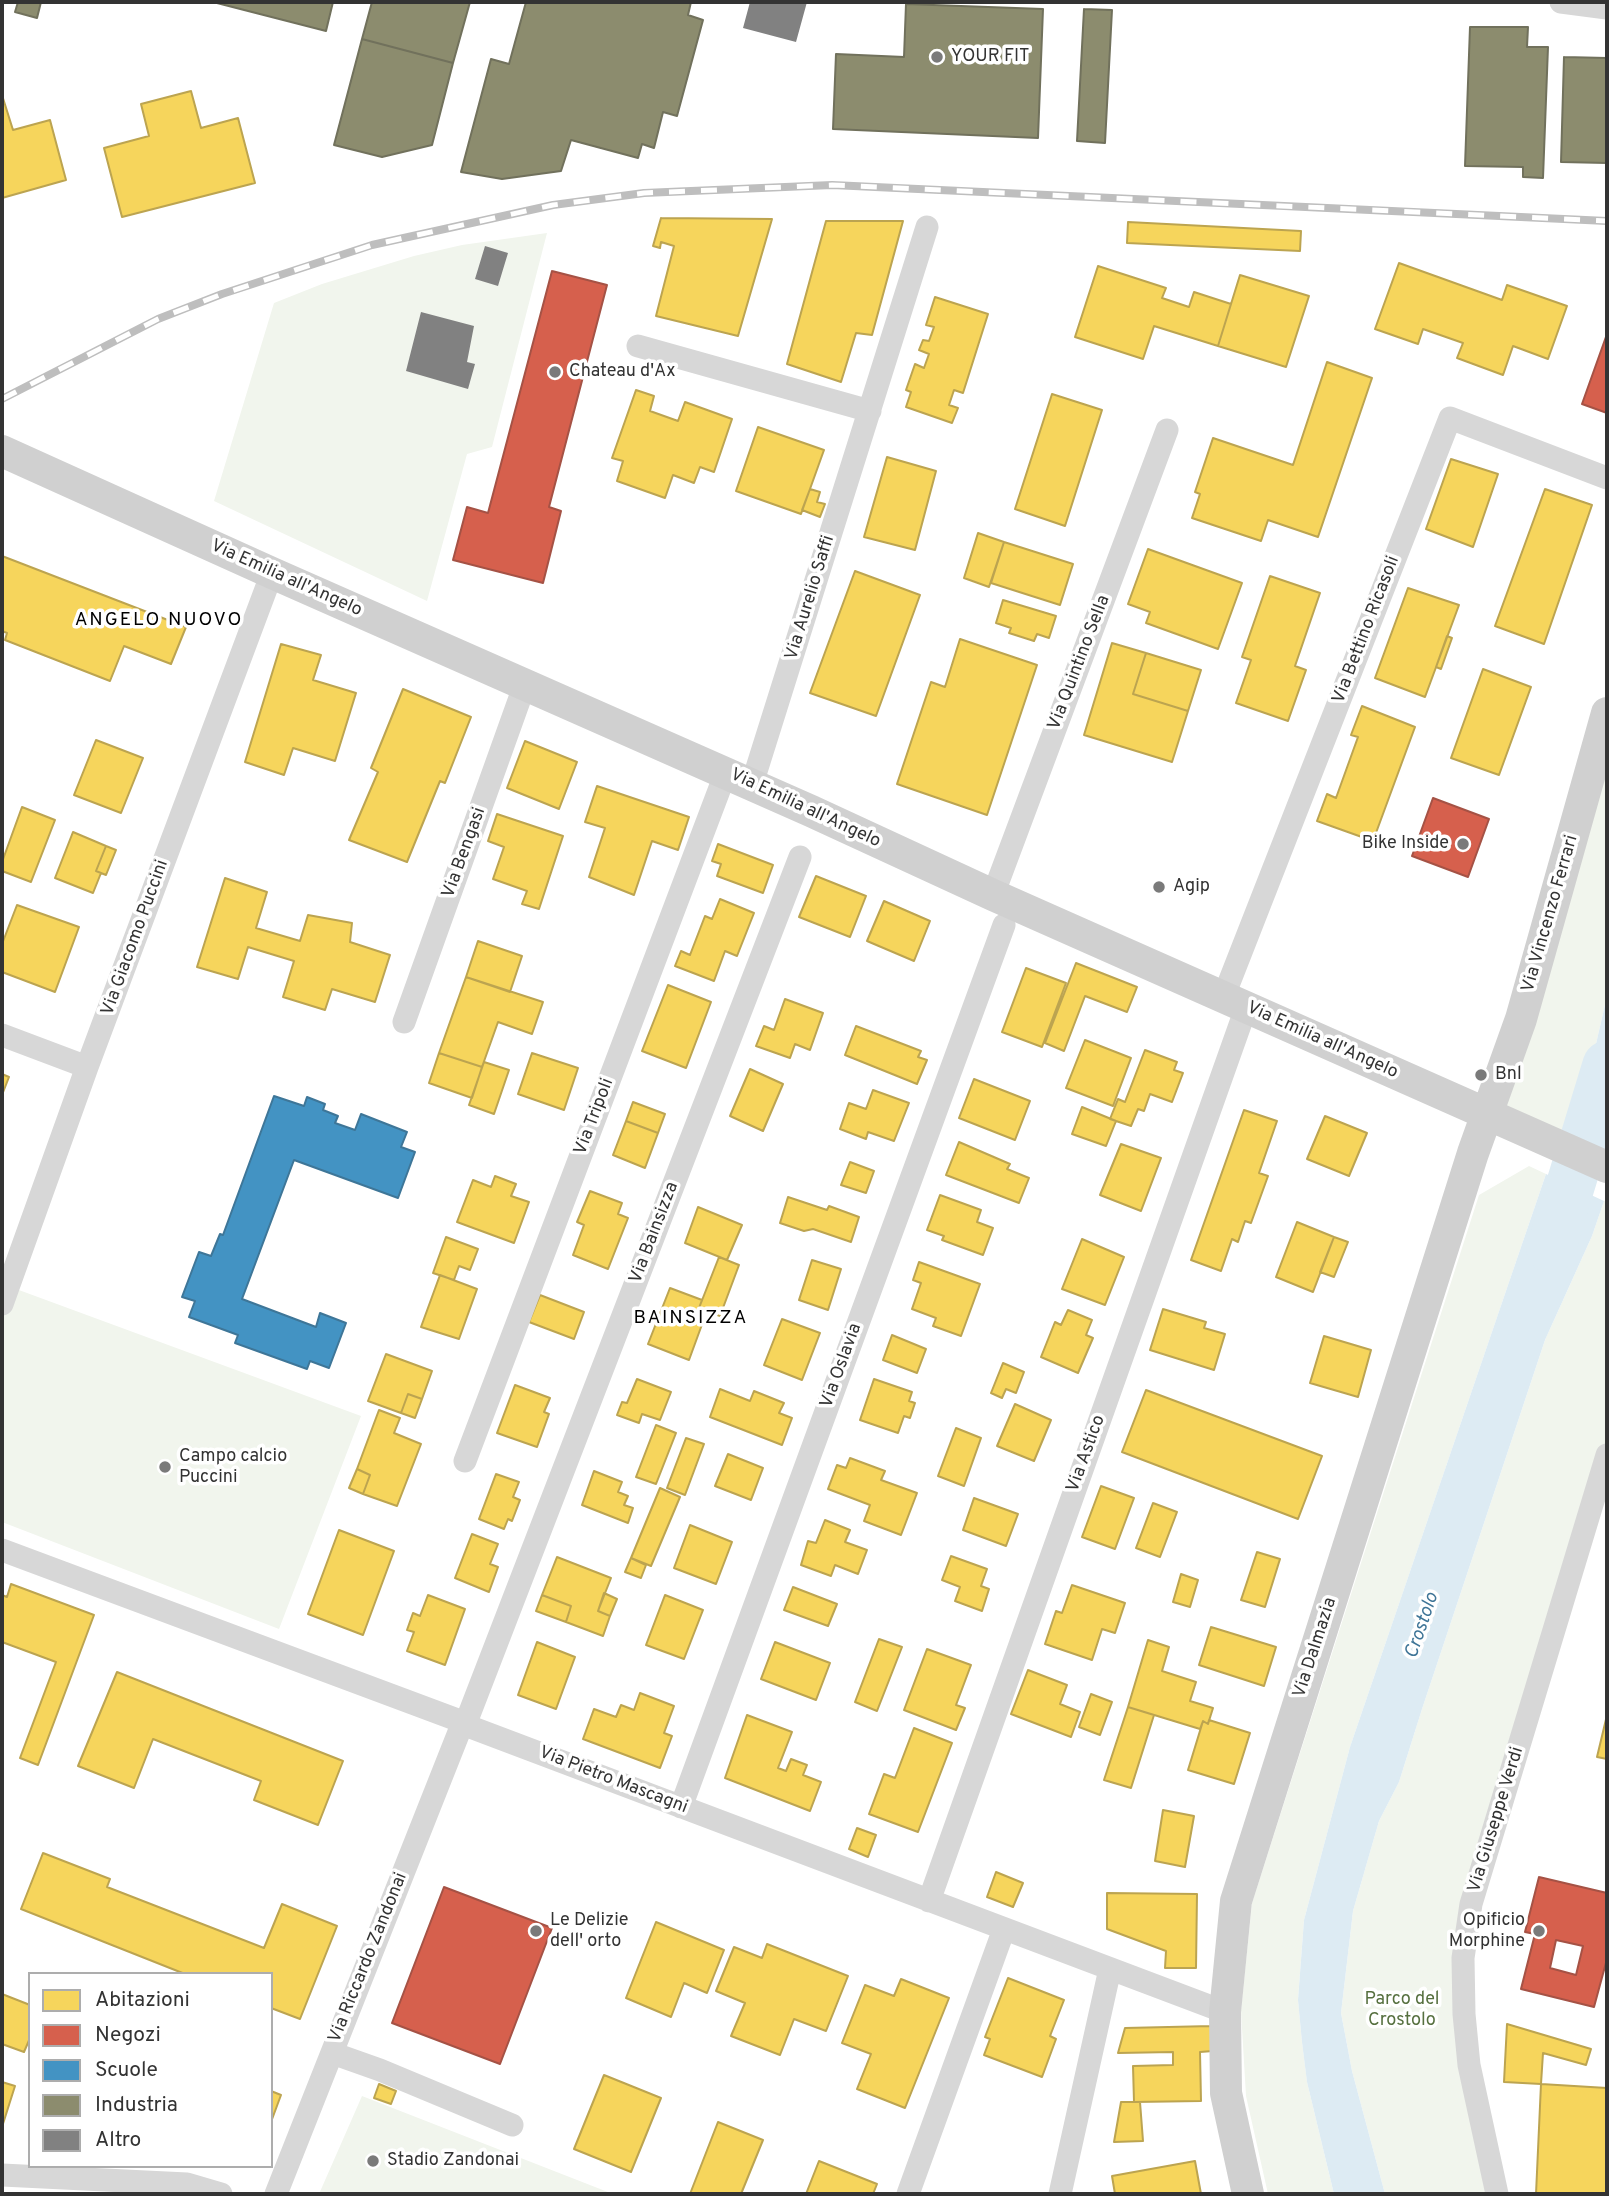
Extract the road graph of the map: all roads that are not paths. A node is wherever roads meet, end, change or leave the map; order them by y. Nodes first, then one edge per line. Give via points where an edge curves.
1 (1561, 2) edge
2 (1607, 8) edge
3 (927, 227) dead end
4 (638, 346) dead end
5 (870, 411) junction
6 (1167, 430) dead end
7 (2, 451) edge
8 (1607, 478) edge
9 (272, 573) junction
10 (526, 684) junction
11 (1607, 713) edge
12 (739, 778) junction
13 (800, 858) dead end
14 (993, 895) junction
15 (1004, 925) dead end
16 (1234, 1003) junction
17 (404, 1021) dead end
18 (2, 1035) edge
19 (87, 1067) junction
20 (1488, 1114) junction
21 (1607, 1167) edge
22 (2, 1304) edge
23 (1607, 1455) edge
24 (464, 1461) dead end
25 (2, 1550) edge
26 (464, 1723) junction
27 (681, 1807) junction
28 (929, 1901) junction
29 (1004, 1929) junction
30 (1110, 1969) junction
31 (1225, 2012) junction
32 (332, 2053) junction
33 (512, 2125) dead end
34 (2, 2175) edge
35 (221, 2194) edge
36 (276, 2194) edge
37 (908, 2194) edge
38 (1060, 2194) edge
39 (1248, 2194) edge
40 (1497, 2194) edge

1 - 2 street
3 - 5 street, Via Aurelio Saffi
4 - 5 street
5 - 12 street, Via Aurelio Saffi
6 - 14 street, Via Quintino Sella
7 - 9 main road, Via Emilia all'Angelo
8 - 16 street, Via Bettino Ricasoli via 1450,418
9 - 10 main road, Via Emilia all'Angelo
9 - 19 street, Via Giacomo Puccini
10 - 12 main road, Via Emilia all'Angelo
10 - 17 street, Via Bengasi
11 - 20 main road, Via Vincenzo Ferrari via 1525,1007
12 - 14 main road, Via Emilia all'Angelo
12 - 24 street, Via Tripoli
13 - 26 street, Via Bainsizza
14 - 16 main road, Via Emilia all'Angelo
15 - 27 street, Via Oslavia
16 - 20 main road, Via Emilia all'Angelo
16 - 28 street, Via Astico
18 - 19 street
19 - 22 street, Via Giacomo Puccini
20 - 21 main road, Via Emilia all'Angelo
20 - 31 main road, Via Dalmazia via 1236,1901
23 - 40 street, Via Giuseppe Verdi via 1469,1917 1463,1958 1466,2039
25 - 26 street, Via Pietro Mascagni
26 - 27 street, Via Pietro Mascagni
26 - 32 street, Via Riccardo Zandonai
27 - 28 street, Via Pietro Mascagni
28 - 29 street, Via Pietro Mascagni
29 - 30 street, Via Pietro Mascagni
29 - 37 street
30 - 31 street, Via Pietro Mascagni
30 - 38 street
31 - 39 main road, Via Dalmazia via 1226,2092
32 - 33 street
32 - 36 street, Via Riccardo Zandonai
34 - 35 street via 187,2184

